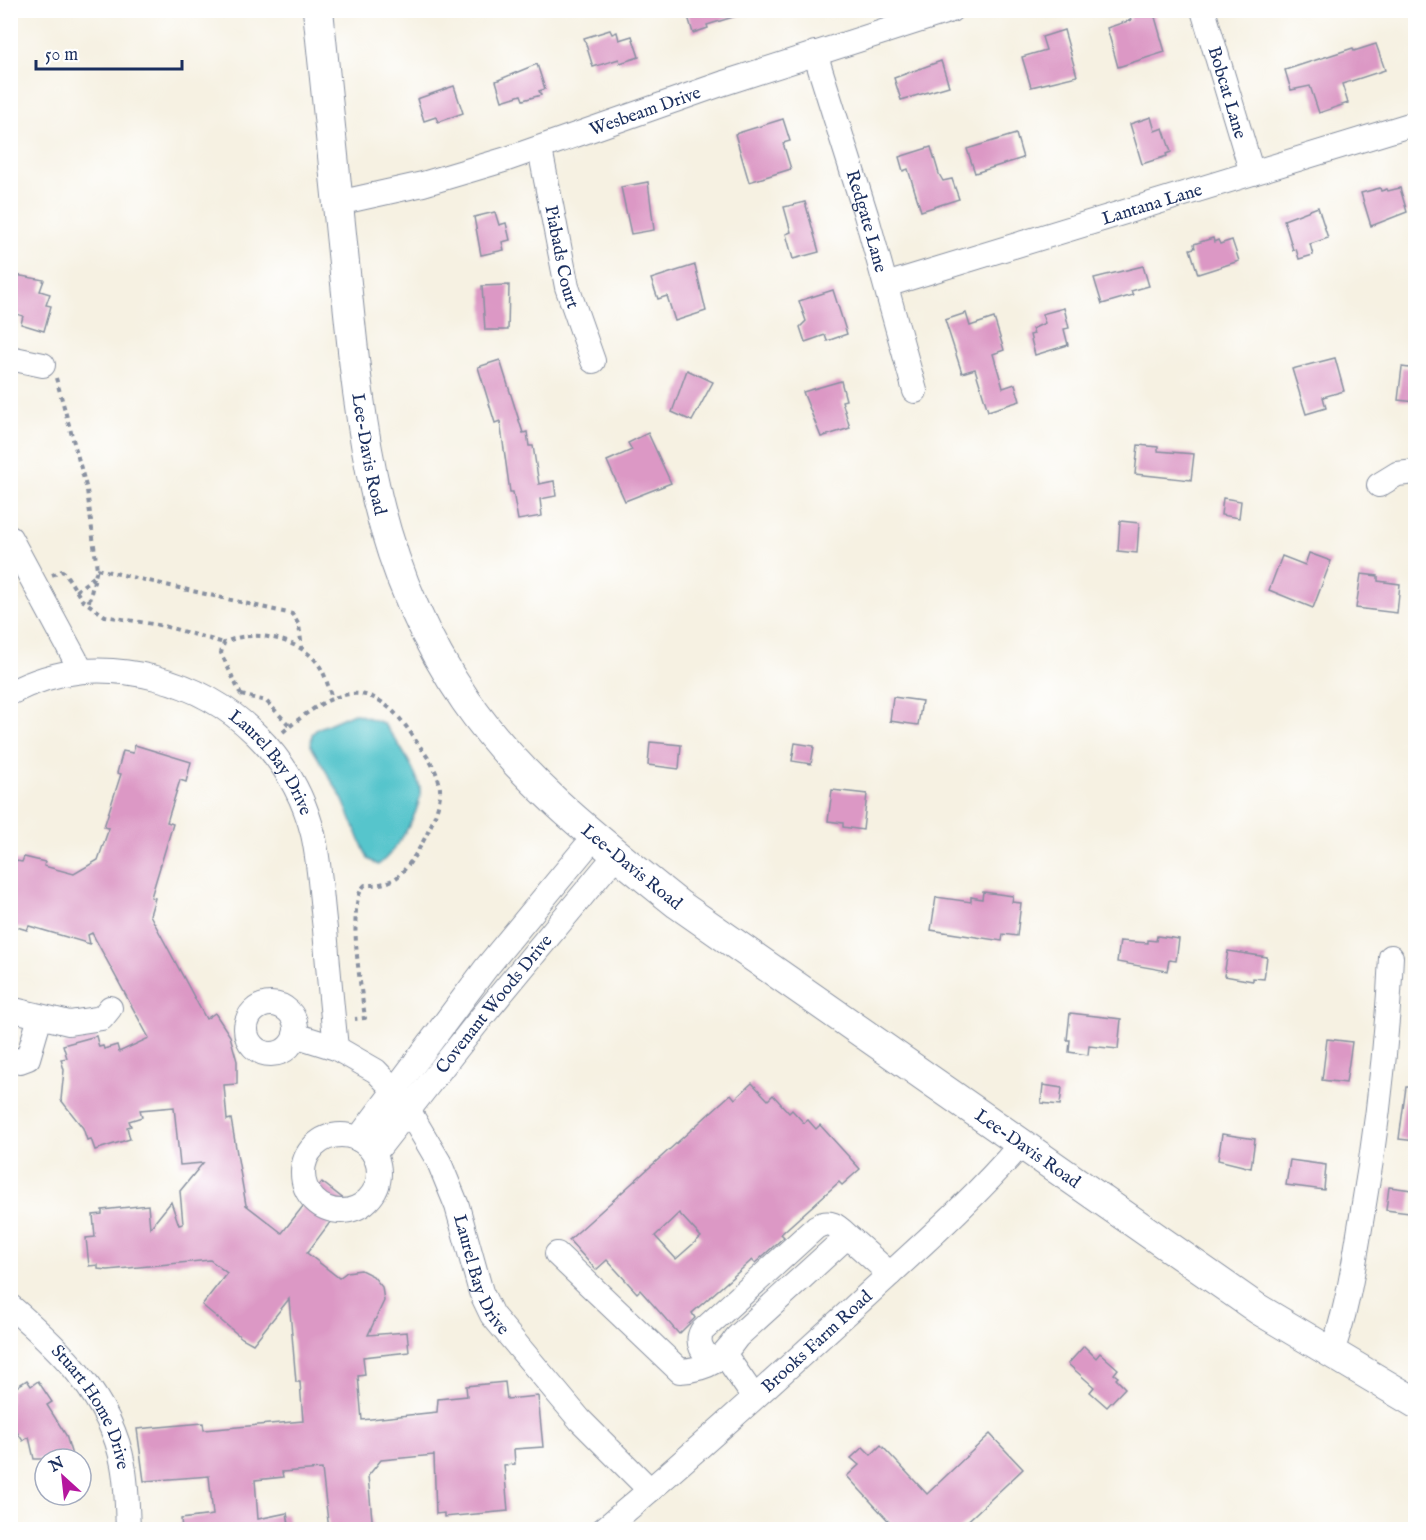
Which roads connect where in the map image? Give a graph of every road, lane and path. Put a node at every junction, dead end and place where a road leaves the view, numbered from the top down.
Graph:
1 (318, 10) edge
2 (951, 10) edge
3 (1203, 10) edge
4 (815, 53) junction
5 (1416, 123) edge
6 (540, 148) junction
7 (1252, 172) junction
8 (338, 203) junction
9 (886, 285) junction
10 (10, 358) edge
11 (593, 361) dead end
12 (43, 365) joint
13 (915, 391) dead end
14 (1416, 472) edge
15 (1379, 485) dead end
16 (10, 538) edge
17 (97, 569) junction
18 (95, 576) junction
19 (35, 584) junction
20 (76, 591) junction
21 (88, 605) junction
22 (224, 643) junction
23 (302, 649) junction
24 (81, 670) junction
25 (10, 693) edge
26 (332, 699) junction
27 (236, 704) junction
28 (290, 726) junction
29 (267, 746) junction
30 (605, 846) junction
31 (514, 934) junction
32 (537, 951) junction
33 (1391, 957) dead end
34 (110, 1008) dead end
35 (10, 1009) edge
36 (40, 1017) junction
37 (333, 1017) junction
38 (295, 1035) dead end
39 (336, 1048) junction
40 (10, 1059) edge
41 (402, 1100) junction
42 (1021, 1144) junction
43 (366, 1147) dead end
44 (851, 1239) junction
45 (557, 1254) dead end
46 (890, 1274) junction
47 (10, 1305) edge
48 (1331, 1354) junction
49 (718, 1359) junction
50 (754, 1397) junction
51 (1416, 1403) edge
52 (650, 1490) junction
53 (128, 1530) edge
54 (603, 1530) edge

1 - 8 main road, Lee-Davis Road
2 - 4 street, Wesbeam Drive
3 - 7 street, Bobcat Lane
4 - 6 street, Wesbeam Drive
4 - 9 street, Redgate Lane
5 - 7 street, Lantana Lane
6 - 8 street, Wesbeam Drive
6 - 11 street, Piabads Court
7 - 9 street, Lantana Lane
8 - 30 main road, Lee-Davis Road
9 - 13 street, Redgate Lane
10 - 12 street
12 - 17 path
14 - 15 street
16 - 19 street
17 - 18 path
17 - 23 path
18 - 20 path
18 - 21 path
19 - 20 path
19 - 24 street
20 - 21 path
21 - 22 path
22 - 23 path
22 - 27 path
23 - 26 path
24 - 25 street, Laurel Bay Drive
24 - 27 street, Laurel Bay Drive
26 - 28 path
26 - 37 path
27 - 28 path
27 - 29 street, Laurel Bay Drive
28 - 29 path
29 - 37 street, Laurel Bay Drive
30 - 31 street, Covenant Woods Drive
30 - 32 street, Covenant Woods Drive
30 - 42 main road, Lee-Davis Road
31 - 32 street
31 - 41 street, Covenant Woods Drive
32 - 41 street, Covenant Woods Drive
33 - 48 street
34 - 36 street
35 - 36 street
36 - 40 street
37 - 39 street, Laurel Bay Drive
38 - 39 street, Laurel Bay Drive
39 - 41 street, Laurel Bay Drive
41 - 43 street, Covenant Woods Drive
41 - 52 street, Laurel Bay Drive
42 - 46 street, Brooks Farm Road
42 - 48 main road, Lee-Davis Road
44 - 46 street
44 - 49 street
44 - 49 street
45 - 49 street
46 - 50 street, Brooks Farm Road
47 - 53 street, Stuart Home Drive
48 - 51 main road, Lee-Davis Road
49 - 50 street
50 - 52 street, Brooks Farm Road
52 - 54 street, Brooks Farm Road

